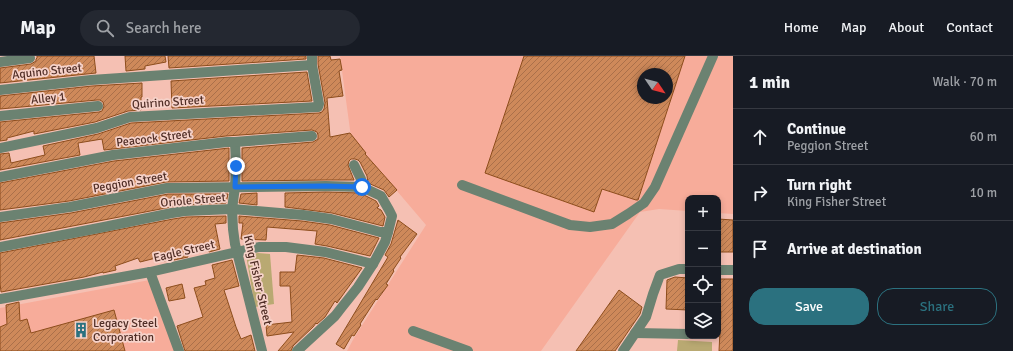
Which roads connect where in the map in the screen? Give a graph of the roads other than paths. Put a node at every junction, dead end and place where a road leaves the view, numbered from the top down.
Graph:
1 (713, 56) edge
2 (30, 58) dead end
3 (312, 60) edge
4 (0, 62) edge
5 (0, 90) edge
6 (98, 106) dead end
7 (0, 116) edge
8 (312, 136) dead end
9 (235, 142) junction
10 (0, 148) edge
11 (354, 166) dead end
12 (0, 177) edge
13 (462, 185) dead end
14 (235, 187) junction
15 (362, 187) junction
16 (232, 209) junction
17 (0, 216) edge
18 (388, 232) junction
19 (0, 247) edge
20 (236, 252) junction
21 (373, 264) junction
22 (685, 269) edge
23 (721, 270) edge
24 (733, 270) edge
25 (150, 272) junction
26 (0, 299) edge
27 (413, 331) dead end
28 (635, 333) junction
29 (685, 334) edge
30 (179, 351) edge
31 (262, 351) edge
32 (297, 351) edge
33 (468, 351) edge
34 (622, 351) edge

1 - 13 street
2 - 4 street
3 - 5 street, Aquino Street
3 - 10 street, Quirino Street
6 - 7 street, Alley 1
8 - 9 street, Peacock Street
9 - 12 street, Peacock Street
9 - 14 street, King Fisher Street
11 - 15 street
14 - 15 street, Peggion Street
14 - 16 street, King Fisher Street
14 - 17 street, Peggion Street
15 - 18 street
16 - 18 street, Oriole Street
16 - 19 street, Oriole Street
16 - 20 street, King Fisher Street
18 - 21 street
20 - 21 street, Eagle Street
20 - 25 street, Eagle Street
20 - 31 street, King Fisher Street
21 - 32 street
22 - 28 street
23 - 24 street
25 - 26 street, Eagle Street
25 - 30 street
27 - 33 street
28 - 29 street
28 - 34 street

